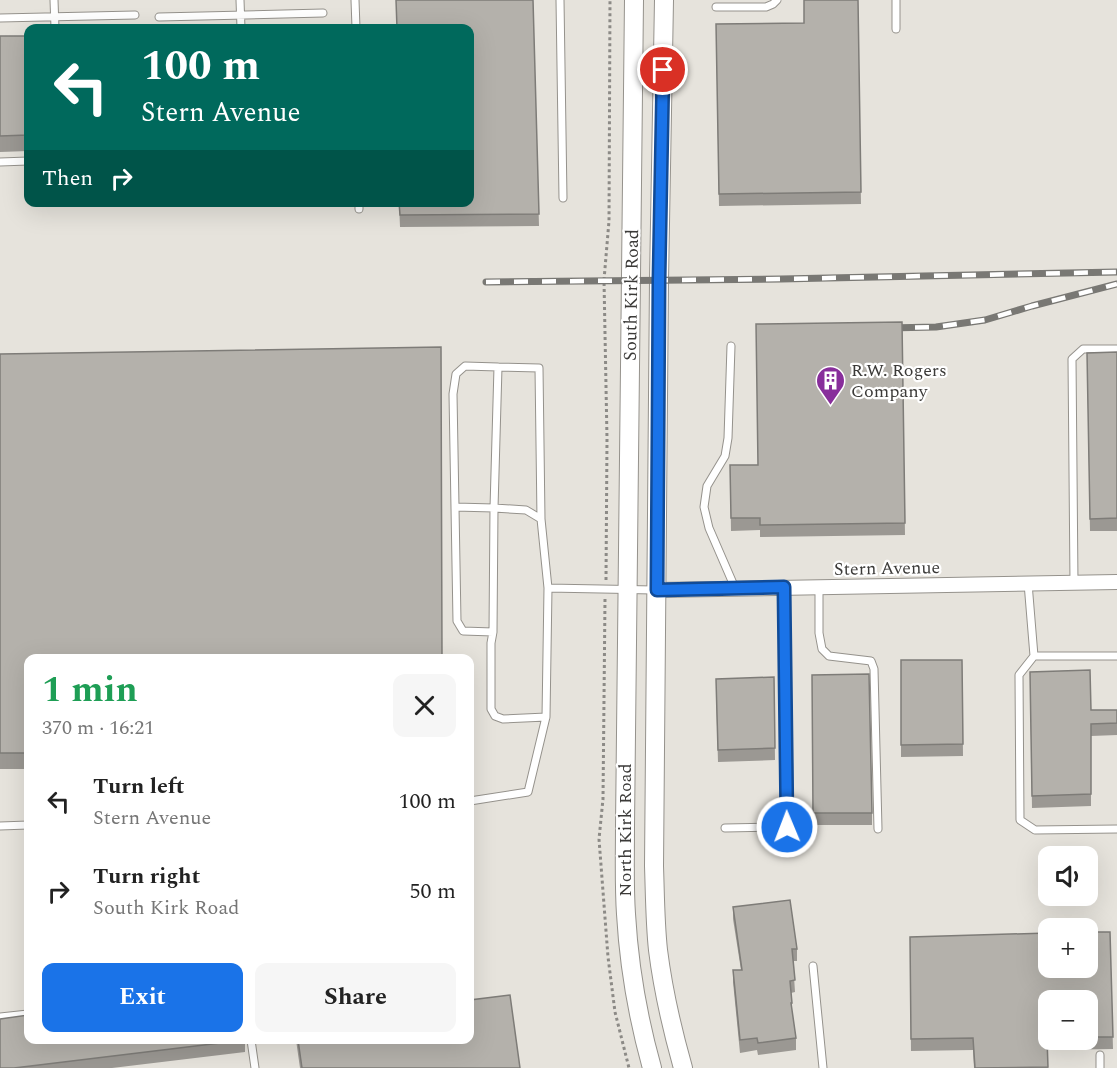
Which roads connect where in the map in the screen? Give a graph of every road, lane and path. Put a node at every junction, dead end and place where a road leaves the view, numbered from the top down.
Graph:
1 (54, 0) edge
2 (240, 0) edge
3 (355, 0) edge
4 (560, 0) edge
5 (610, 0) edge
6 (633, 0) edge
7 (664, 0) edge
8 (777, 0) edge
9 (896, 0) edge
10 (716, 7) dead end
11 (323, 13) dead end
12 (240, 14) junction
13 (135, 15) dead end
14 (54, 16) junction
15 (159, 17) dead end
16 (0, 18) edge
17 (55, 24) edge
18 (241, 24) edge
19 (356, 24) edge
20 (896, 29) dead end
21 (24, 161) edge
22 (0, 162) edge
23 (563, 198) dead end
24 (731, 346) dead end
25 (1117, 349) edge
26 (498, 367) junction
27 (455, 507) junction
28 (494, 508) junction
29 (541, 519) junction
30 (1117, 582) edge
31 (1074, 583) junction
32 (1028, 584) junction
33 (784, 587) junction
34 (819, 587) junction
35 (548, 588) junction
36 (735, 588) junction
37 (605, 589) junction
38 (627, 589) junction
39 (657, 590) junction
40 (493, 632) junction
41 (1034, 656) junction
42 (1117, 656) edge
43 (546, 717) junction
44 (474, 800) edge
45 (24, 825) edge
46 (0, 826) edge
47 (725, 828) dead end
48 (878, 829) dead end
49 (1117, 829) edge
50 (813, 966) dead end
51 (24, 1014) edge
52 (0, 1017) edge
53 (252, 1044) edge
54 (1100, 1055) dead end
55 (255, 1068) edge
56 (629, 1068) edge
57 (652, 1068) edge
58 (683, 1068) edge
59 (822, 1068) edge
60 (1100, 1068) edge

1 - 14 lane
2 - 12 lane
3 - 19 lane
4 - 23 lane
5 - 37 path
6 - 38 main road, South Kirk Road
7 - 39 main road, South Kirk Road
8 - 10 lane
9 - 20 lane
11 - 12 lane
12 - 15 lane
12 - 18 lane
13 - 14 lane
14 - 16 lane
14 - 17 lane
21 - 22 lane
24 - 36 lane
25 - 31 lane
26 - 27 lane
26 - 28 lane
26 - 29 lane
27 - 28 lane
27 - 40 lane
28 - 29 lane
28 - 40 lane
29 - 35 lane
30 - 31 street, Stern Avenue
31 - 32 street, Stern Avenue
32 - 34 street, Stern Avenue
32 - 41 lane
33 - 34 street, Stern Avenue
33 - 36 street, Stern Avenue
33 - 47 lane
34 - 48 lane
35 - 37 lane
35 - 43 lane
36 - 39 street, Stern Avenue
37 - 38 lane
37 - 56 path
38 - 39 lane
38 - 57 main road, North Kirk Road
39 - 58 main road, North Kirk Road
40 - 43 lane
41 - 42 lane
41 - 49 lane
43 - 44 lane
45 - 46 lane
50 - 59 lane
51 - 52 lane
53 - 55 lane
54 - 60 lane

